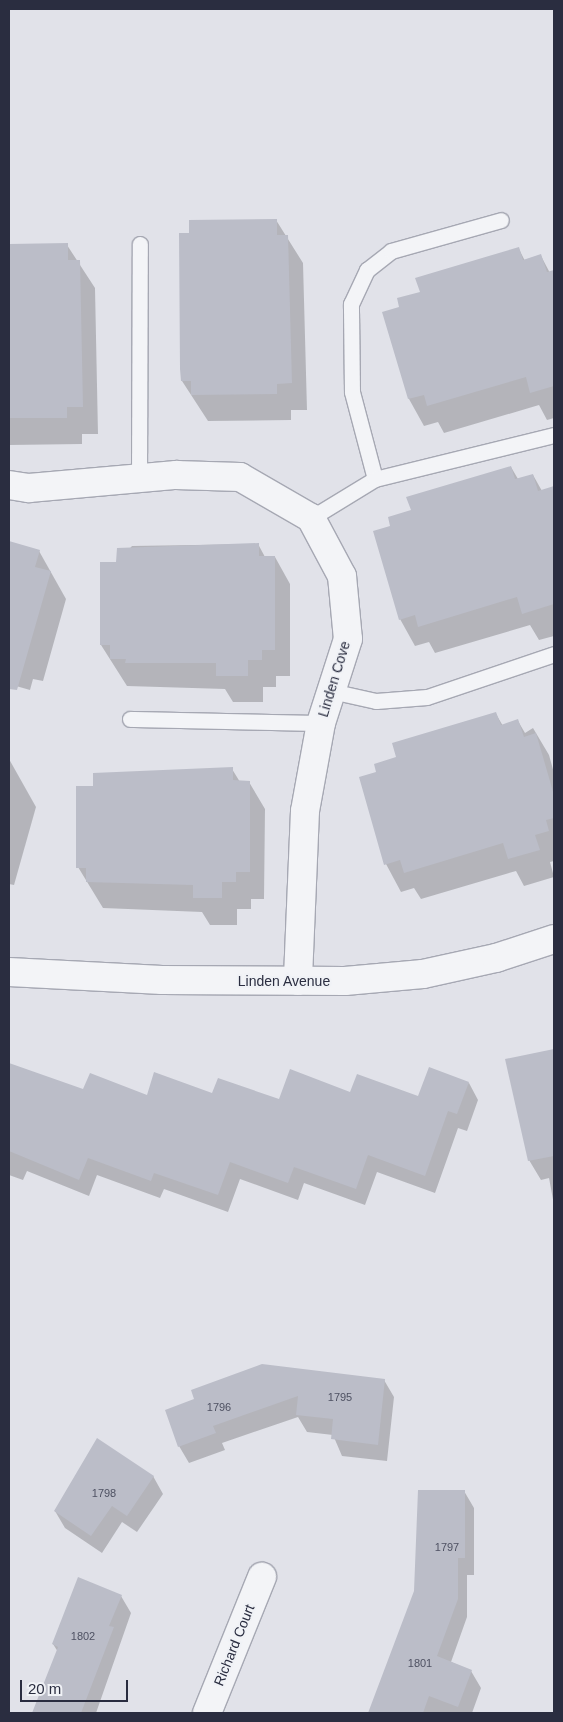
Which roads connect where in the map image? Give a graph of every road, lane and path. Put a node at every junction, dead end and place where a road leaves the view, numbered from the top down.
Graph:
1 (500, 220) dead end
2 (140, 244) dead end
3 (554, 435) edge
4 (375, 479) junction
5 (139, 480) junction
6 (9, 485) edge
7 (311, 518) junction
8 (554, 654) edge
9 (331, 691) junction
10 (130, 719) dead end
11 (321, 723) junction
12 (554, 939) edge
13 (9, 972) edge
14 (298, 981) junction
15 (262, 1577) dead end
16 (206, 1713) edge

1 - 4 lane
2 - 5 lane
3 - 4 lane
4 - 7 lane
5 - 6 street
5 - 7 street
7 - 9 street, Linden Cove
8 - 9 lane
9 - 11 street, Linden Cove
10 - 11 lane
11 - 14 street, Linden Cove
12 - 14 street, Linden Avenue
13 - 14 street, Linden Avenue
15 - 16 street, Richard Court

